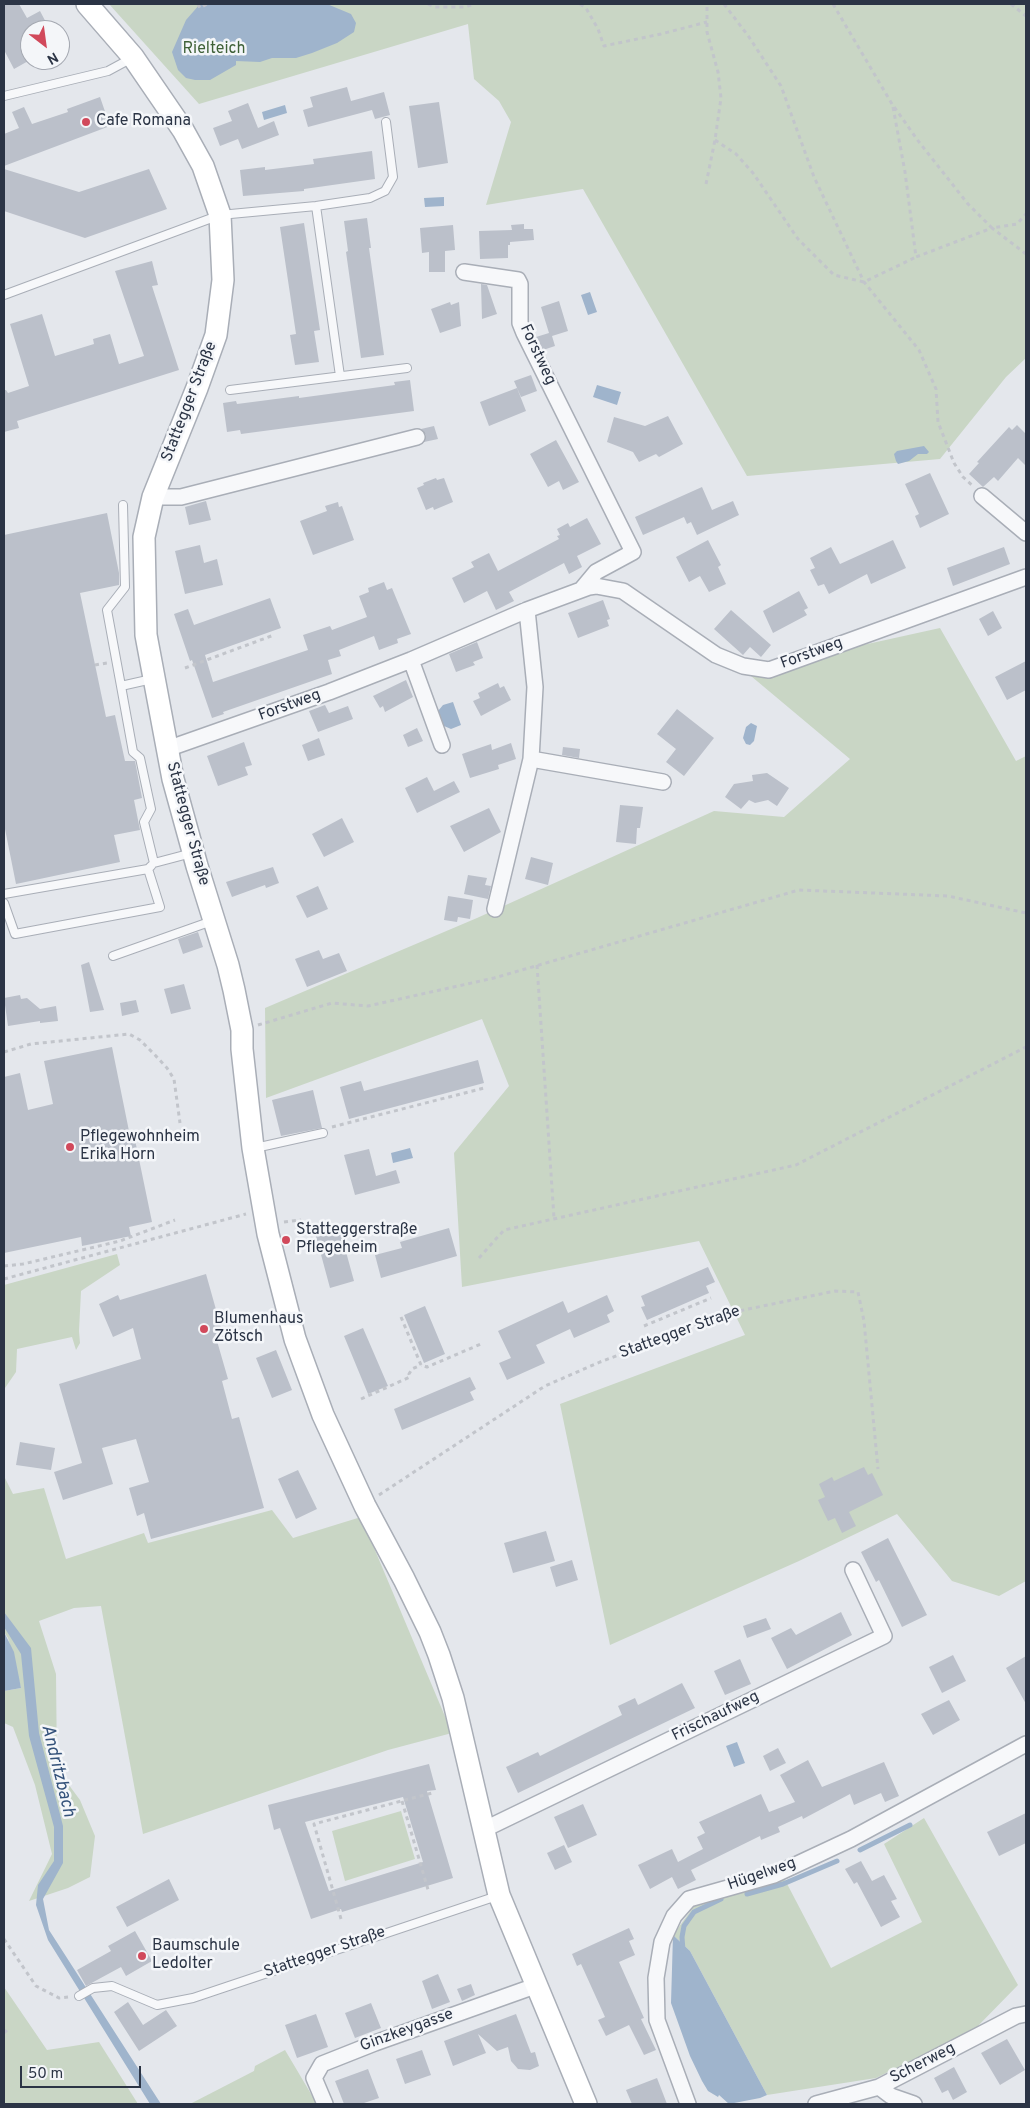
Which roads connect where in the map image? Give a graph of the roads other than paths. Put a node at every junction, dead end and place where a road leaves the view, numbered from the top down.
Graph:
1 (87, 4) edge
2 (134, 57) junction
3 (4, 96) edge
4 (386, 122) dead end
5 (316, 206) junction
6 (220, 215) junction
7 (464, 272) dead end
8 (4, 295) edge
9 (407, 368) dead end
10 (340, 376) junction
11 (230, 390) dead end
12 (417, 437) dead end
13 (982, 496) road end
14 (153, 497) junction
15 (123, 505) dead end
16 (1026, 533) edge
17 (1026, 577) edge
18 (581, 590) junction
19 (526, 610) junction
20 (412, 660) junction
21 (154, 679) junction
22 (120, 686) junction
23 (442, 746) dead end
24 (167, 749) junction
25 (531, 759) junction
26 (663, 782) dead end
27 (193, 852) junction
28 (151, 866) junction
29 (4, 894) edge
30 (4, 903) edge
31 (495, 909) dead end
32 (214, 920) junction
33 (114, 956) dead end
34 (323, 1133) road end
35 (253, 1148) junction
36 (853, 1570) dead end
37 (1026, 1744) edge
38 (483, 1830) junction
39 (499, 1895) junction
40 (535, 1986) junction
41 (79, 1996) road end
42 (1026, 2014) edge
43 (879, 2087) junction
44 (324, 2104) edge
45 (586, 2104) edge
46 (688, 2104) edge
47 (816, 2104) edge
48 (914, 2104) edge

1 - 2 main road, Stattegger Straße
2 - 3 lane
2 - 6 main road, Stattegger Straße
4 - 5 lane
5 - 6 lane
5 - 10 lane
6 - 8 lane
6 - 14 main road, Stattegger Straße
7 - 18 street, Forstweg
9 - 10 lane, Stattegger Straße
10 - 11 lane, Stattegger Straße
12 - 14 street
13 - 16 street
14 - 21 main road, Stattegger Straße
15 - 22 lane
17 - 18 street, Forstweg
18 - 19 street, Forstweg
19 - 20 street, Forstweg
19 - 25 street
20 - 23 street
20 - 24 street, Forstweg
21 - 22 lane
21 - 24 main road, Stattegger Straße
22 - 28 lane
24 - 27 main road, Stattegger Straße
25 - 26 street
25 - 31 street
27 - 28 lane
27 - 32 main road, Stattegger Straße
28 - 29 lane
28 - 30 lane
32 - 33 lane
32 - 35 main road, Stattegger Straße
34 - 35 lane
35 - 38 main road, Stattegger Straße
36 - 38 street, Frischaufweg
37 - 46 street, Hügelweg
38 - 39 main road, Stattegger Straße
39 - 40 main road, Stattegger Straße
39 - 41 lane, Stattegger Straße
40 - 44 street, Ginzkeygasse
40 - 45 main road, Stattegger Straße
42 - 43 street, Scherweg
43 - 47 street, Scherweg
43 - 48 street

